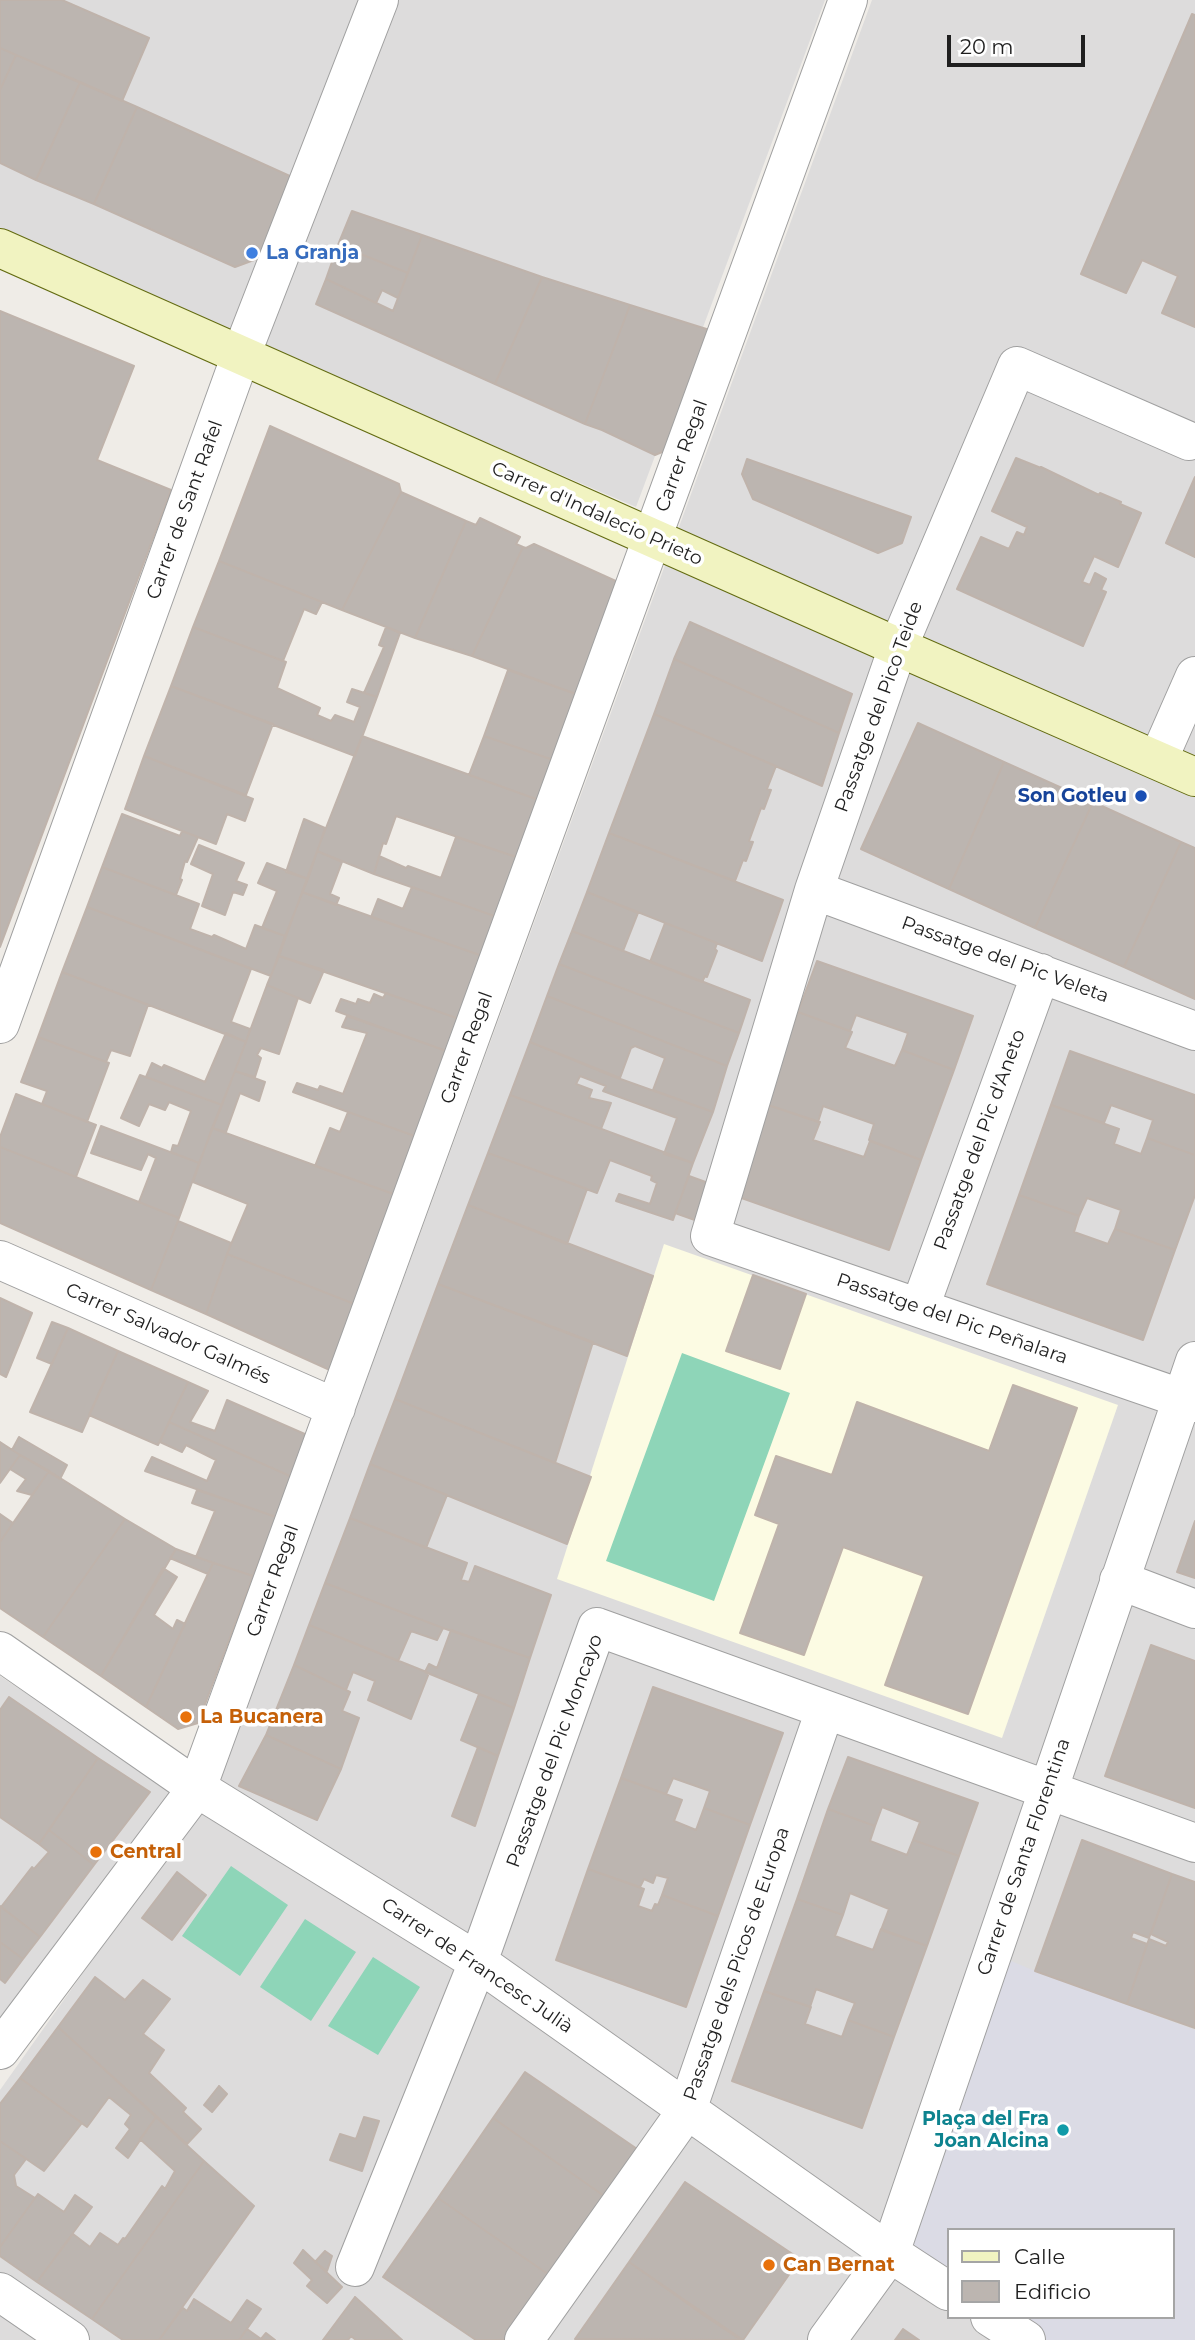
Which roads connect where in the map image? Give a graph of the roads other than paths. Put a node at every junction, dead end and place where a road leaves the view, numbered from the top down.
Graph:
1 (379, 0) edge
2 (848, 0) edge
3 (0, 248) edge
4 (241, 355) junction
5 (1189, 441) dead end
6 (652, 538) junction
7 (898, 647) junction
8 (1195, 676) edge
9 (1158, 760) junction
10 (1195, 777) edge
11 (814, 890) junction
12 (1041, 973) junction
13 (0, 1024) edge
14 (1195, 1031) edge
15 (710, 1236) joint
16 (0, 1260) edge
17 (920, 1307) junction
18 (1195, 1361) edge
19 (1189, 1401) edge
20 (336, 1408) junction
21 (1119, 1580) junction
22 (1195, 1609) edge
23 (0, 1651) edge
24 (825, 1710) junction
25 (197, 1788) junction
26 (1047, 1790) junction
27 (1195, 1843) edge
28 (478, 1962) junction
29 (0, 2050) edge
30 (687, 2110) junction
31 (890, 2253) junction
32 (355, 2267) dead end
33 (946, 2290) edge
34 (0, 2291) edge
35 (993, 2319) edge
36 (70, 2340) edge
37 (524, 2340) edge
38 (827, 2340) edge
39 (1026, 2340) edge

1 - 4 street, Carrer de Sant Rafel
2 - 6 street, Carrer Regal
3 - 4 street, Carrer d'Indalecio Prieto
4 - 6 street, Carrer d'Indalecio Prieto
4 - 13 street, Carrer de Sant Rafel
5 - 7 street, Passatge del Pico Teide
6 - 7 street, Carrer d'Indalecio Prieto
6 - 20 street, Carrer Regal
7 - 9 street, Carrer d'Indalecio Prieto
7 - 11 street, Passatge del Pico Teide
8 - 9 street
9 - 10 street, Carrer d'Indalecio Prieto
11 - 12 street, Passatge del Pic Veleta
11 - 15 street, Passatge del Pico Teide
12 - 14 street, Passatge del Pic Veleta
12 - 17 street, Passatge del Pic d'Aneto
15 - 17 street, Passatge del Pic Peñalara
16 - 20 street, Carrer Salvador Galmés
17 - 19 street, Passatge del Pic Peñalara
18 - 19 street, Carrer de Santa Florentina
19 - 21 street, Carrer de Santa Florentina
20 - 25 street, Carrer Regal
21 - 22 street
21 - 26 street, Carrer de Santa Florentina
23 - 25 street, Carrer de Francesc Julià
24 - 26 street, Passatge del Pic Moncayo
24 - 28 street, Passatge del Pic Moncayo
24 - 30 street, Passatge dels Picos de Europa
25 - 28 street, Carrer de Francesc Julià
25 - 29 street, Carrer Regal
26 - 27 street, Passatge del Pic Moncayo
26 - 31 street, Carrer de Santa Florentina
28 - 30 street, Carrer de Francesc Julià
28 - 32 street, Passatge del Pic Moncayo
30 - 31 street, Carrer de Francesc Julià
30 - 37 street, Passatge dels Picos de Europa
31 - 33 street, Carrer de Francesc Julià
31 - 38 street, Carrer de Santa Florentina
34 - 36 street
35 - 39 street

